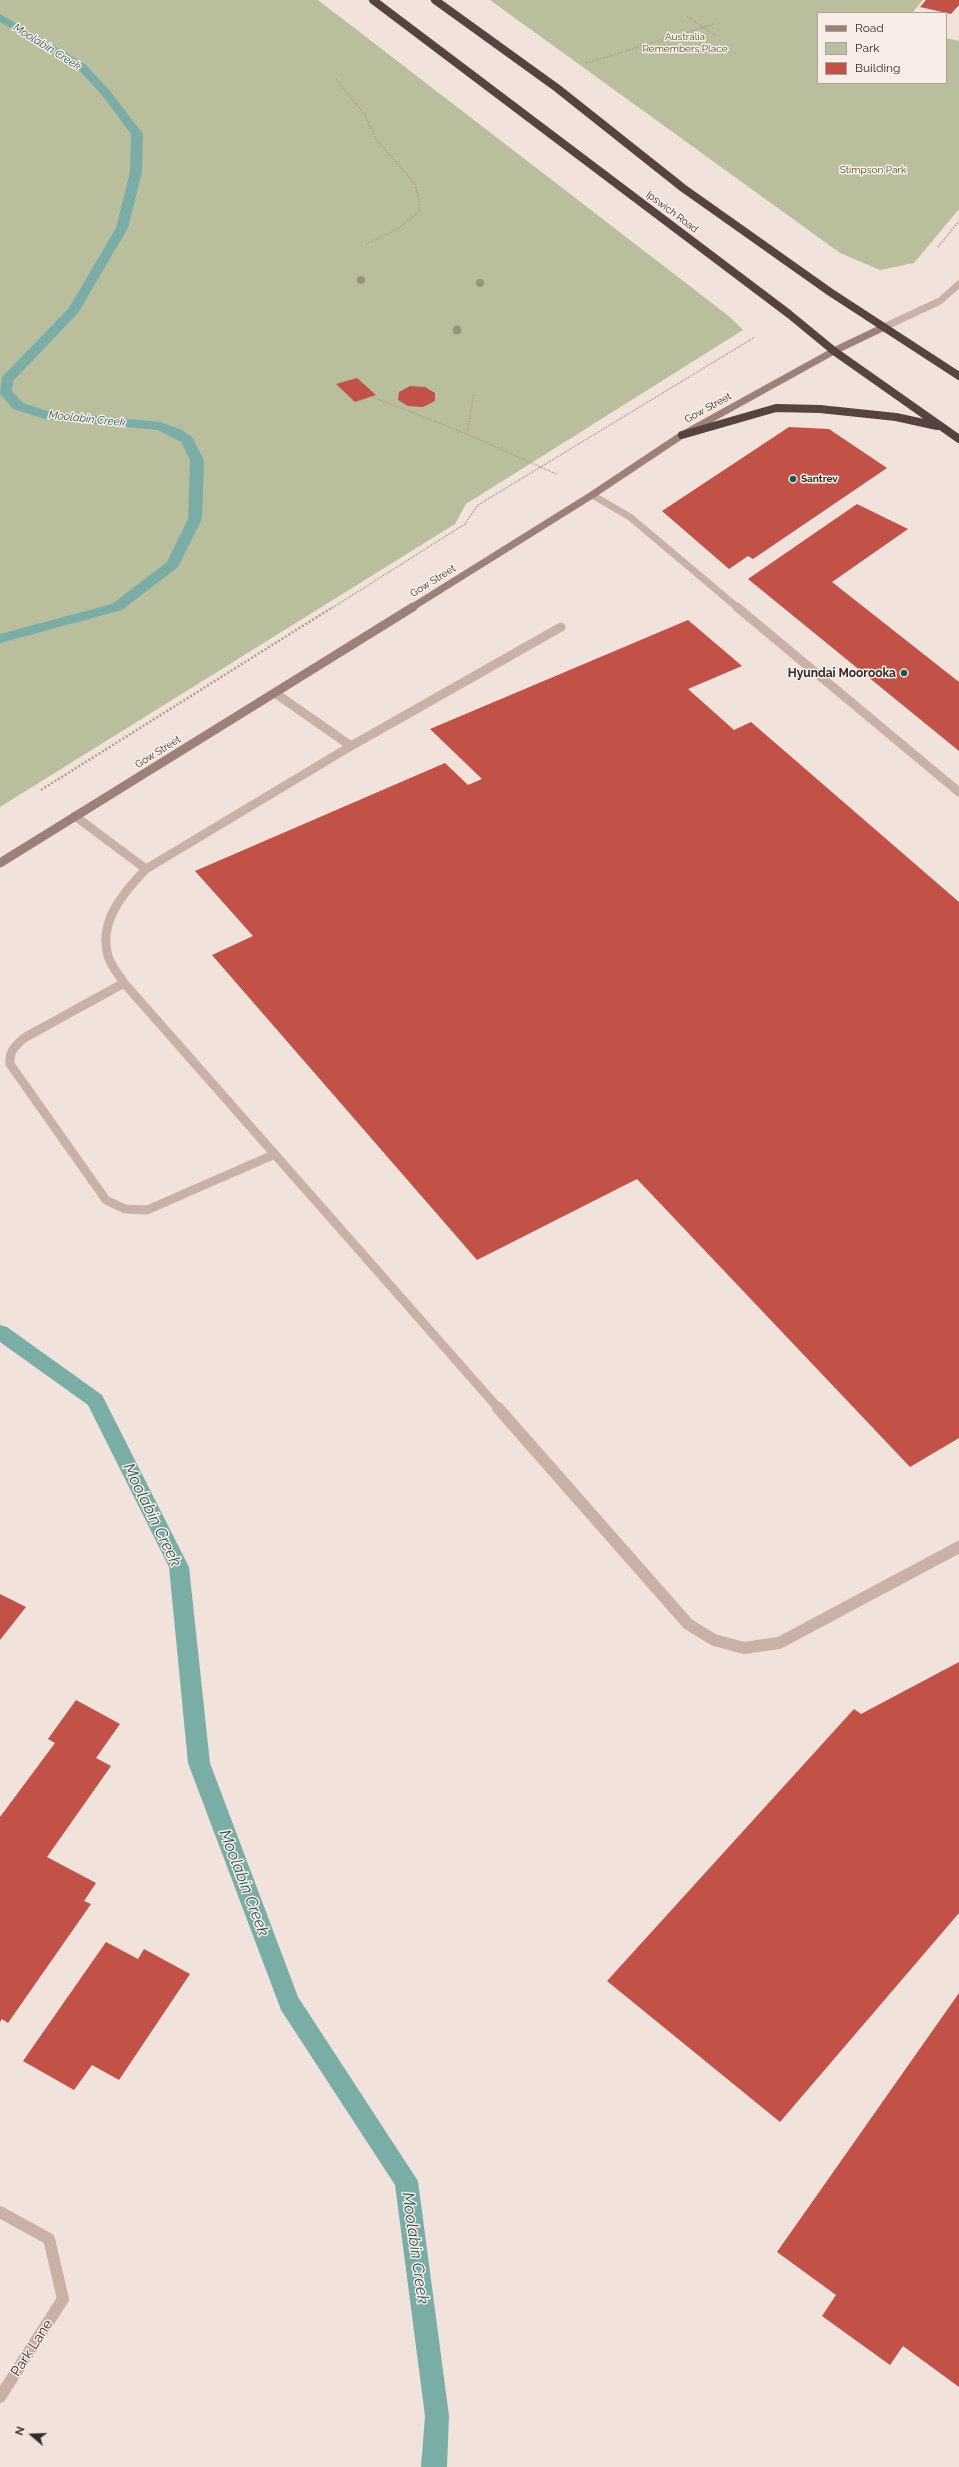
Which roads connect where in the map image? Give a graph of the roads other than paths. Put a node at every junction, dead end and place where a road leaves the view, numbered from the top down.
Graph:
1 (373, 0) edge
2 (435, 0) edge
3 (959, 284) edge
4 (884, 328) junction
5 (834, 351) junction
6 (959, 376) edge
7 (942, 427) junction
8 (682, 435) junction
9 (959, 439) edge
10 (592, 495) junction
11 (561, 627) dead end
12 (275, 693) junction
13 (351, 746) junction
14 (959, 792) edge
15 (75, 816) junction
16 (0, 863) edge
17 (146, 869) junction
18 (124, 984) junction
19 (273, 1155) junction
20 (959, 1547) edge
21 (0, 2212) edge
22 (0, 2397) edge

1 - 5 highway, Ipswich Road
2 - 4 highway
3 - 4 street
4 - 5 street, Gow Street
4 - 6 highway
5 - 7 highway, Ipswich Road
5 - 8 street, Gow Street
7 - 8 highway
7 - 9 highway, Ipswich Road
8 - 10 street, Gow Street
10 - 12 street, Gow Street
10 - 14 street
11 - 13 street
12 - 13 street
12 - 15 street, Gow Street
13 - 17 street
15 - 16 street, Gow Street
15 - 17 street
17 - 18 street
18 - 19 street
18 - 19 street
19 - 20 street
21 - 22 street, Park Lane

